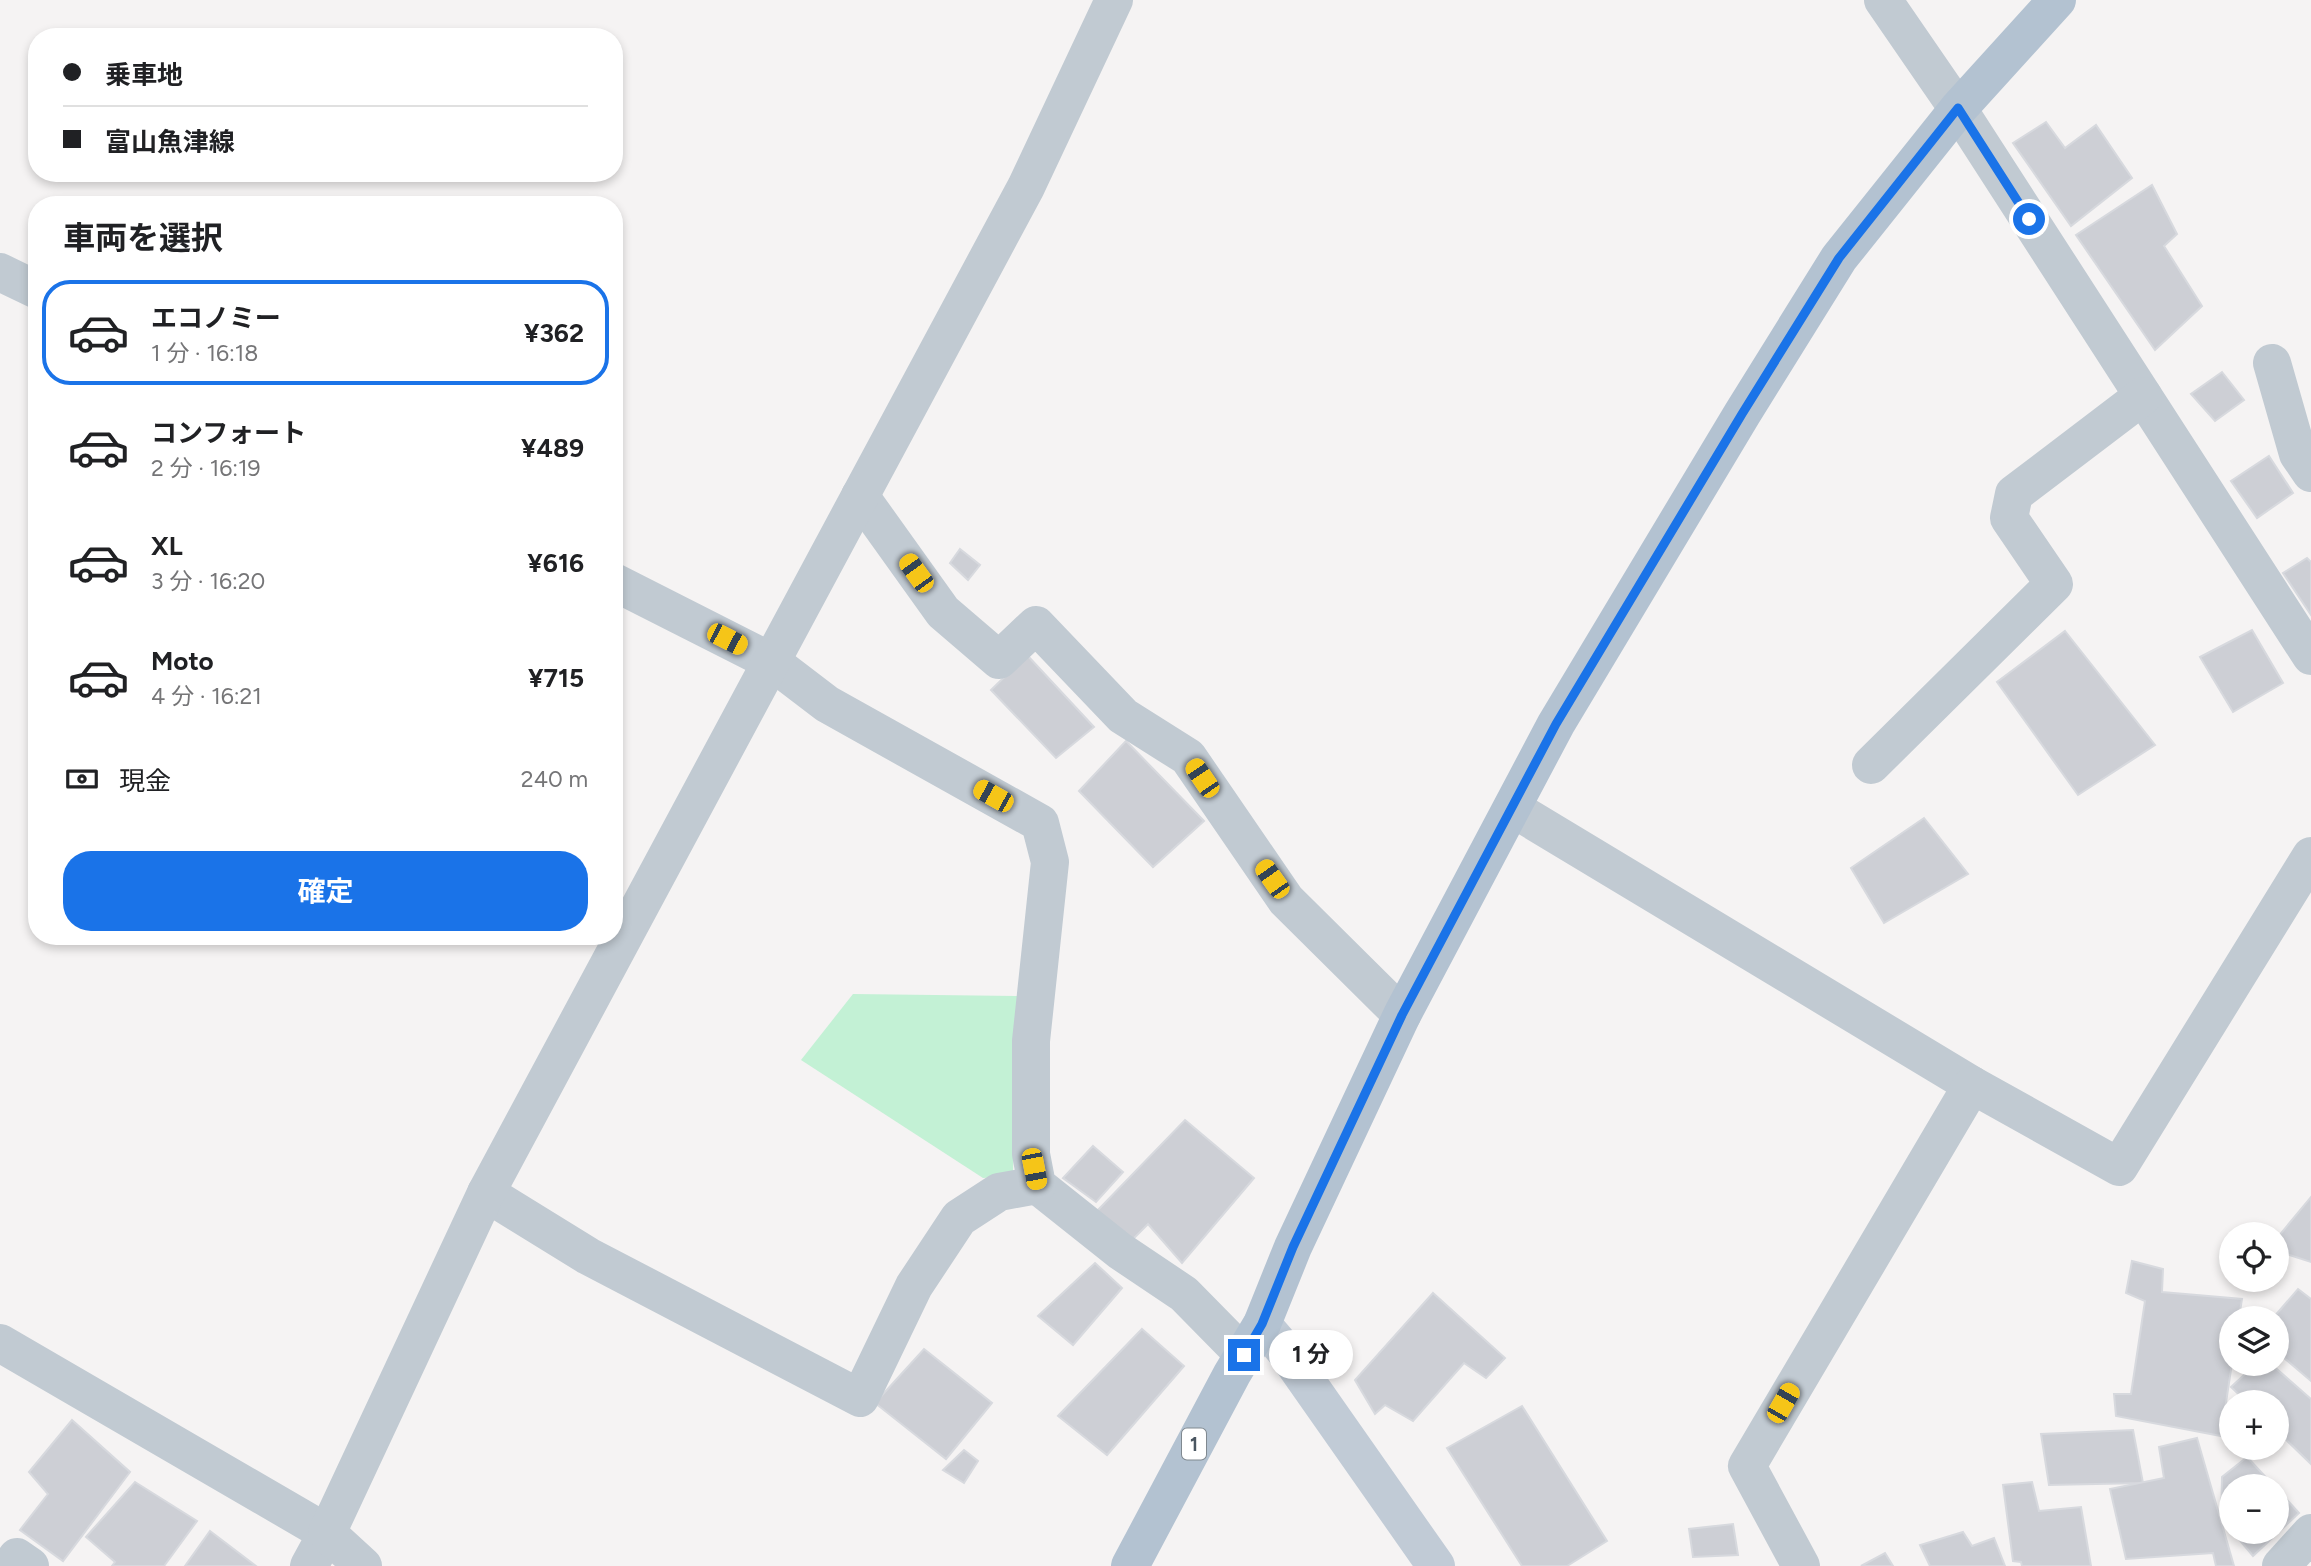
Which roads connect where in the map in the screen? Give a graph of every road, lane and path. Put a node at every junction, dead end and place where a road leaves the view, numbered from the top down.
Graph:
1 (1114, 0) edge
2 (1884, 0) edge
3 (2057, 0) edge
4 (1958, 108) junction
5 (0, 272) edge
6 (28, 286) edge
7 (2272, 363) dead end
8 (2143, 396) junction
9 (2311, 473) edge
10 (860, 496) junction
11 (623, 587) edge
12 (2311, 656) edge
13 (772, 662) junction
14 (1871, 765) dead end
15 (1512, 808) junction
16 (2311, 856) edge
17 (623, 939) edge
18 (620, 945) edge
19 (1402, 1015) junction
20 (1972, 1085) junction
21 (1037, 1185) junction
22 (486, 1193) junction
23 (1253, 1340) junction
24 (0, 1343) edge
25 (327, 1533) junction
26 (2311, 1533) edge
27 (309, 1566) edge
28 (363, 1566) edge
29 (1130, 1566) edge
30 (1436, 1566) edge
31 (1801, 1566) edge
32 (2281, 1566) edge

1 - 10 street
2 - 4 street
3 - 4 main road, 1
4 - 8 street
4 - 15 main road, 1
5 - 6 street
7 - 9 street
8 - 12 street
8 - 14 street
10 - 13 street
10 - 19 street
11 - 13 street
13 - 17 street
13 - 21 street
15 - 19 main road, 1
15 - 20 street
16 - 20 street
18 - 22 street
19 - 23 main road, 1
20 - 31 street
21 - 22 street
21 - 23 street
22 - 25 street
23 - 29 main road, 1
23 - 30 street
24 - 25 street
25 - 27 street
25 - 28 street
26 - 32 street

